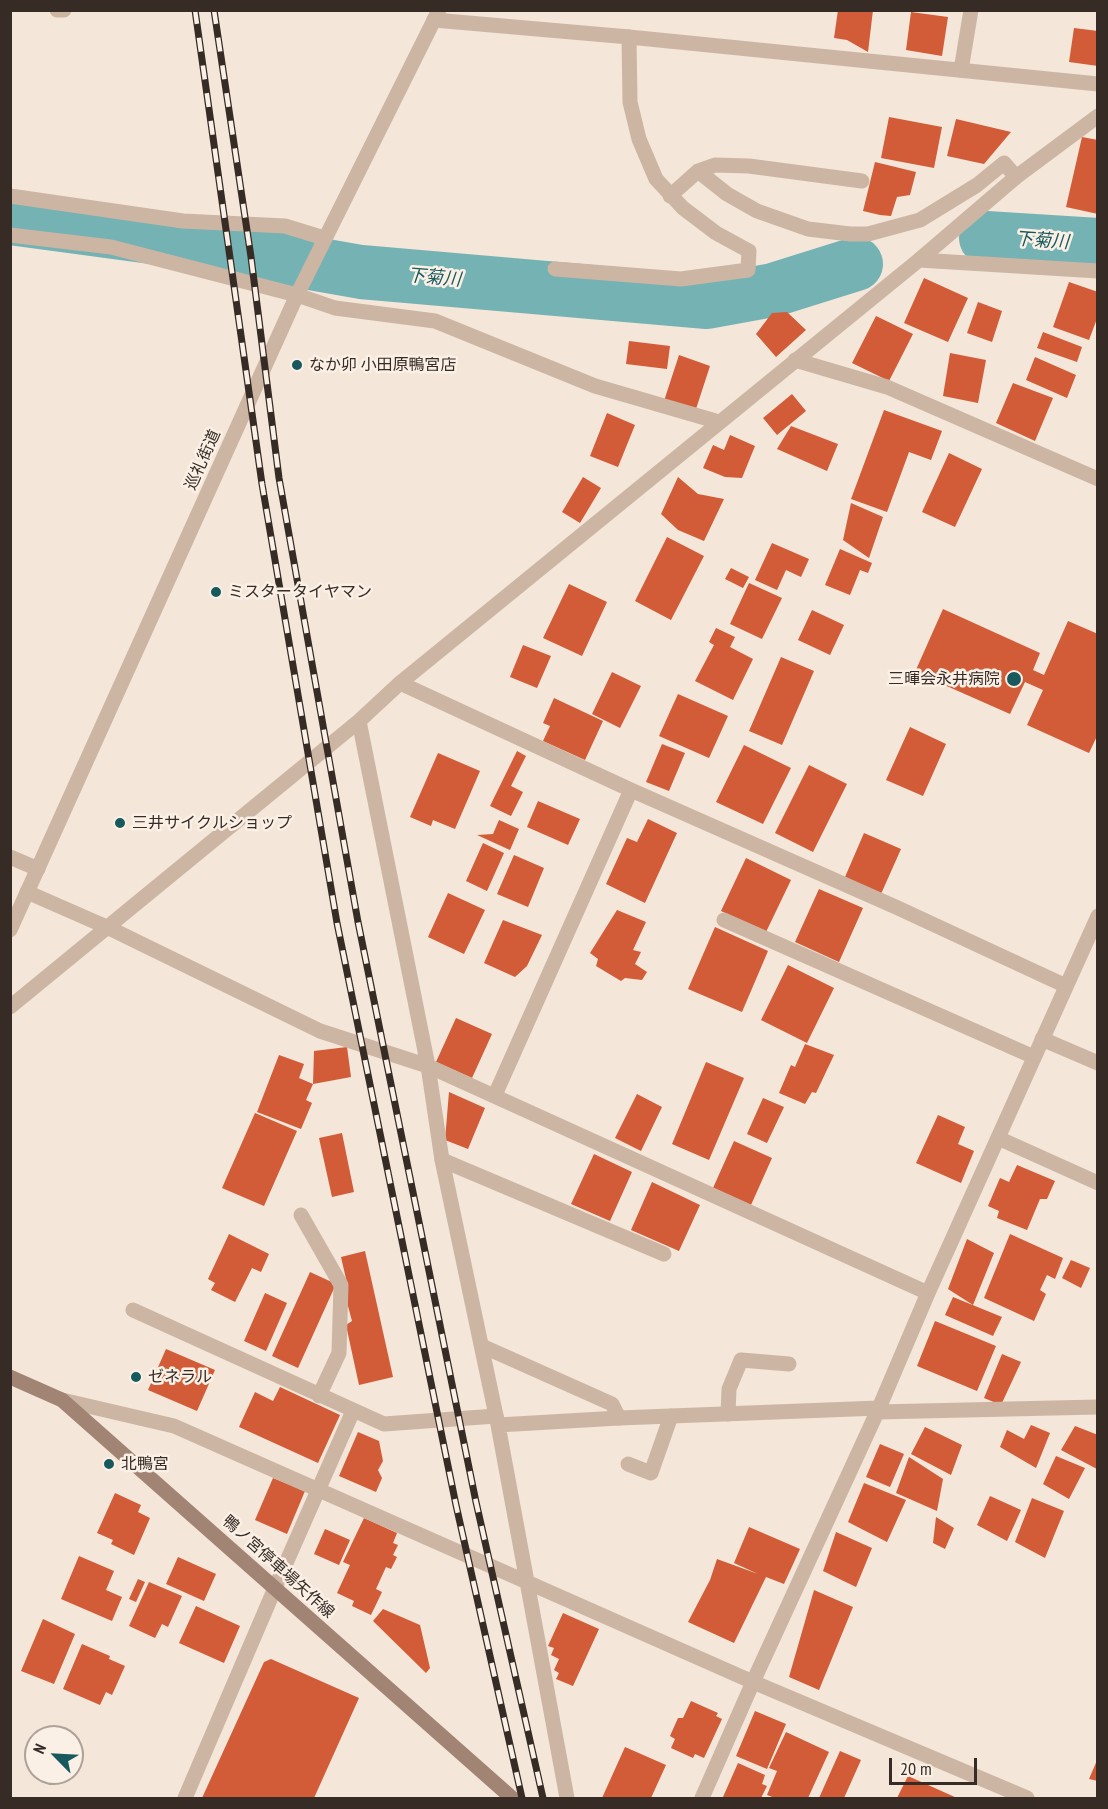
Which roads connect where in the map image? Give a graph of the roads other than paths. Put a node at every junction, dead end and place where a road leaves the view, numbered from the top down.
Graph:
1 (57, 10) edge
2 (64, 10) edge
3 (971, 10) edge
4 (436, 15) edge
5 (629, 37) junction
6 (961, 70) junction
7 (1098, 84) edge
8 (1098, 116) edge
9 (698, 171) junction
10 (1016, 177) junction
11 (862, 180) dead end
12 (10, 196) edge
13 (670, 196) junction
14 (10, 235) edge
15 (324, 238) junction
16 (919, 260) junction
17 (555, 269) dead end
18 (1098, 271) edge
19 (297, 295) junction
20 (795, 360) junction
21 (719, 422) junction
22 (1098, 479) edge
23 (400, 683) junction
24 (359, 721) junction
25 (631, 790) junction
26 (10, 857) edge
27 (38, 869) junction
28 (27, 892) junction
29 (1098, 916) edge
30 (724, 920) dead end
31 (109, 928) junction
32 (10, 930) edge
33 (1066, 986) junction
34 (10, 1007) edge
35 (1042, 1039) junction
36 (1034, 1057) junction
37 (1098, 1063) edge
38 (428, 1066) junction
39 (495, 1095) junction
40 (998, 1138) junction
41 (442, 1160) junction
42 (1098, 1183) edge
43 (301, 1215) dead end
44 (664, 1254) dead end
45 (928, 1293) junction
46 (133, 1310) dead end
47 (482, 1346) junction
48 (789, 1364) dead end
49 (10, 1377) edge
50 (319, 1396) junction
51 (62, 1400) junction
52 (1098, 1407) edge
53 (878, 1410) junction
54 (353, 1411) junction
55 (729, 1414) junction
56 (671, 1416) junction
57 (619, 1418) junction
58 (497, 1421) junction
59 (628, 1464) dead end
60 (320, 1491) junction
61 (527, 1582) junction
62 (275, 1588) junction
63 (753, 1682) junction
64 (185, 1798) edge
65 (512, 1798) edge
66 (567, 1798) edge
67 (702, 1798) edge
68 (1027, 1798) edge

1 - 2 street
3 - 6 street
4 - 5 street
4 - 15 street, 巡礼街道
5 - 6 street
5 - 13 street
6 - 7 street
8 - 10 street
9 - 10 street
9 - 11 street
9 - 13 street
10 - 16 street
12 - 15 street
13 - 17 street
14 - 19 street
15 - 19 street, 巡礼街道
16 - 18 street
16 - 20 street
19 - 21 street
19 - 27 street, 巡礼街道
20 - 21 street
20 - 22 street
21 - 23 street
23 - 24 street
23 - 25 street
24 - 31 street
24 - 38 street
25 - 33 street
25 - 39 street
26 - 27 street
27 - 28 street, 巡礼街道
28 - 31 street
28 - 32 street, 巡礼街道
29 - 33 street
30 - 36 street
31 - 34 street
31 - 38 street
33 - 35 street
35 - 36 street
35 - 37 street
36 - 40 street
38 - 39 street
38 - 41 street
39 - 45 street
40 - 42 street
40 - 45 street
41 - 44 street
41 - 47 street
43 - 50 street
45 - 53 street
46 - 50 street
47 - 57 street
47 - 58 street
48 - 55 street
49 - 51 main road, 鴨ノ宮停車場矢作線
50 - 54 street
51 - 60 street
51 - 62 main road, 鴨ノ宮停車場矢作線
52 - 53 street
53 - 55 street
53 - 63 street
54 - 58 street
54 - 60 street
55 - 56 street
56 - 57 street
56 - 59 street
57 - 58 street
58 - 61 street
60 - 61 street
60 - 62 street
61 - 63 street
61 - 66 street
62 - 64 street
62 - 65 main road, 鴨ノ宮停車場矢作線
63 - 67 street
63 - 68 street

